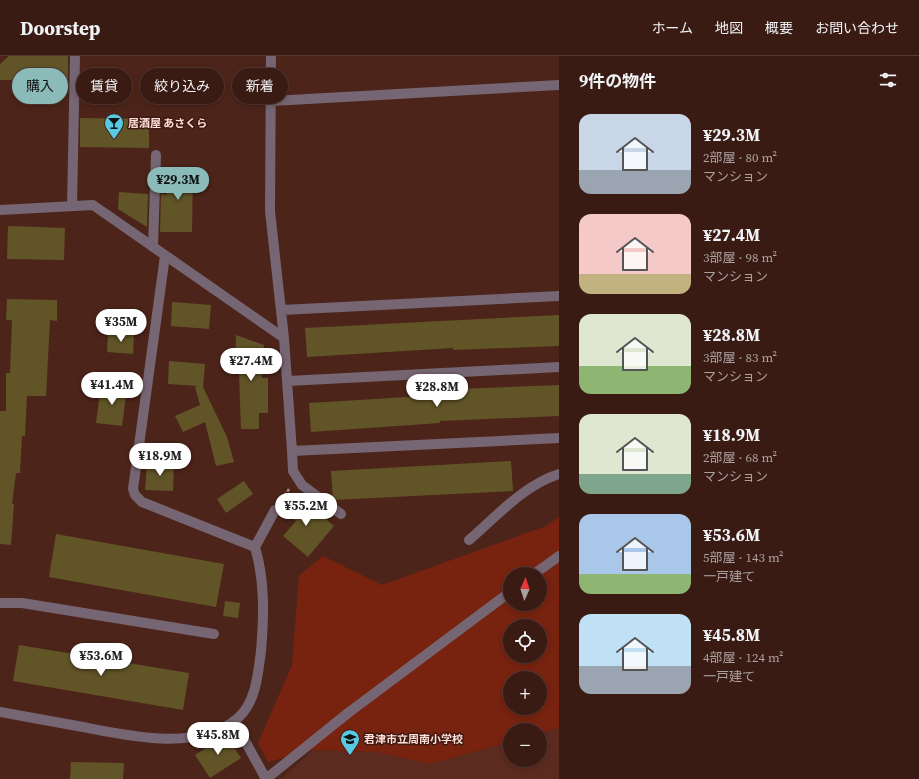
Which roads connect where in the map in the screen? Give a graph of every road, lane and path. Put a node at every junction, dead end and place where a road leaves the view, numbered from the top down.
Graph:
1 (75, 56) edge
2 (271, 56) edge
3 (271, 68) edge
4 (559, 86) edge
5 (288, 100) edge
6 (272, 104) edge
7 (156, 155) dead end
8 (72, 206) junction
9 (0, 210) edge
10 (153, 247) junction
11 (166, 256) junction
12 (559, 296) edge
13 (282, 310) junction
14 (284, 338) junction
15 (559, 367) edge
16 (288, 381) junction
17 (559, 438) edge
18 (292, 451) junction
19 (559, 474) edge
20 (296, 476) junction
21 (275, 510) joint
22 (341, 514) dead end
23 (469, 540) dead end
24 (255, 546) junction
25 (559, 556) edge
26 (544, 567) edge
27 (503, 597) edge
28 (0, 603) edge
29 (214, 634) dead end
30 (0, 712) edge
31 (234, 721) junction

1 - 8 street
2 - 3 street
4 - 5 street
6 - 13 street
7 - 10 street
8 - 9 street
8 - 10 street
10 - 11 street
11 - 14 street
11 - 24 street
12 - 13 street
13 - 14 street
14 - 16 street
15 - 16 street
16 - 18 street
17 - 18 street
18 - 20 street
19 - 23 street
20 - 21 path
20 - 22 street
21 - 24 street
24 - 31 street
25 - 26 street
27 - 31 street
28 - 29 street
30 - 31 street

